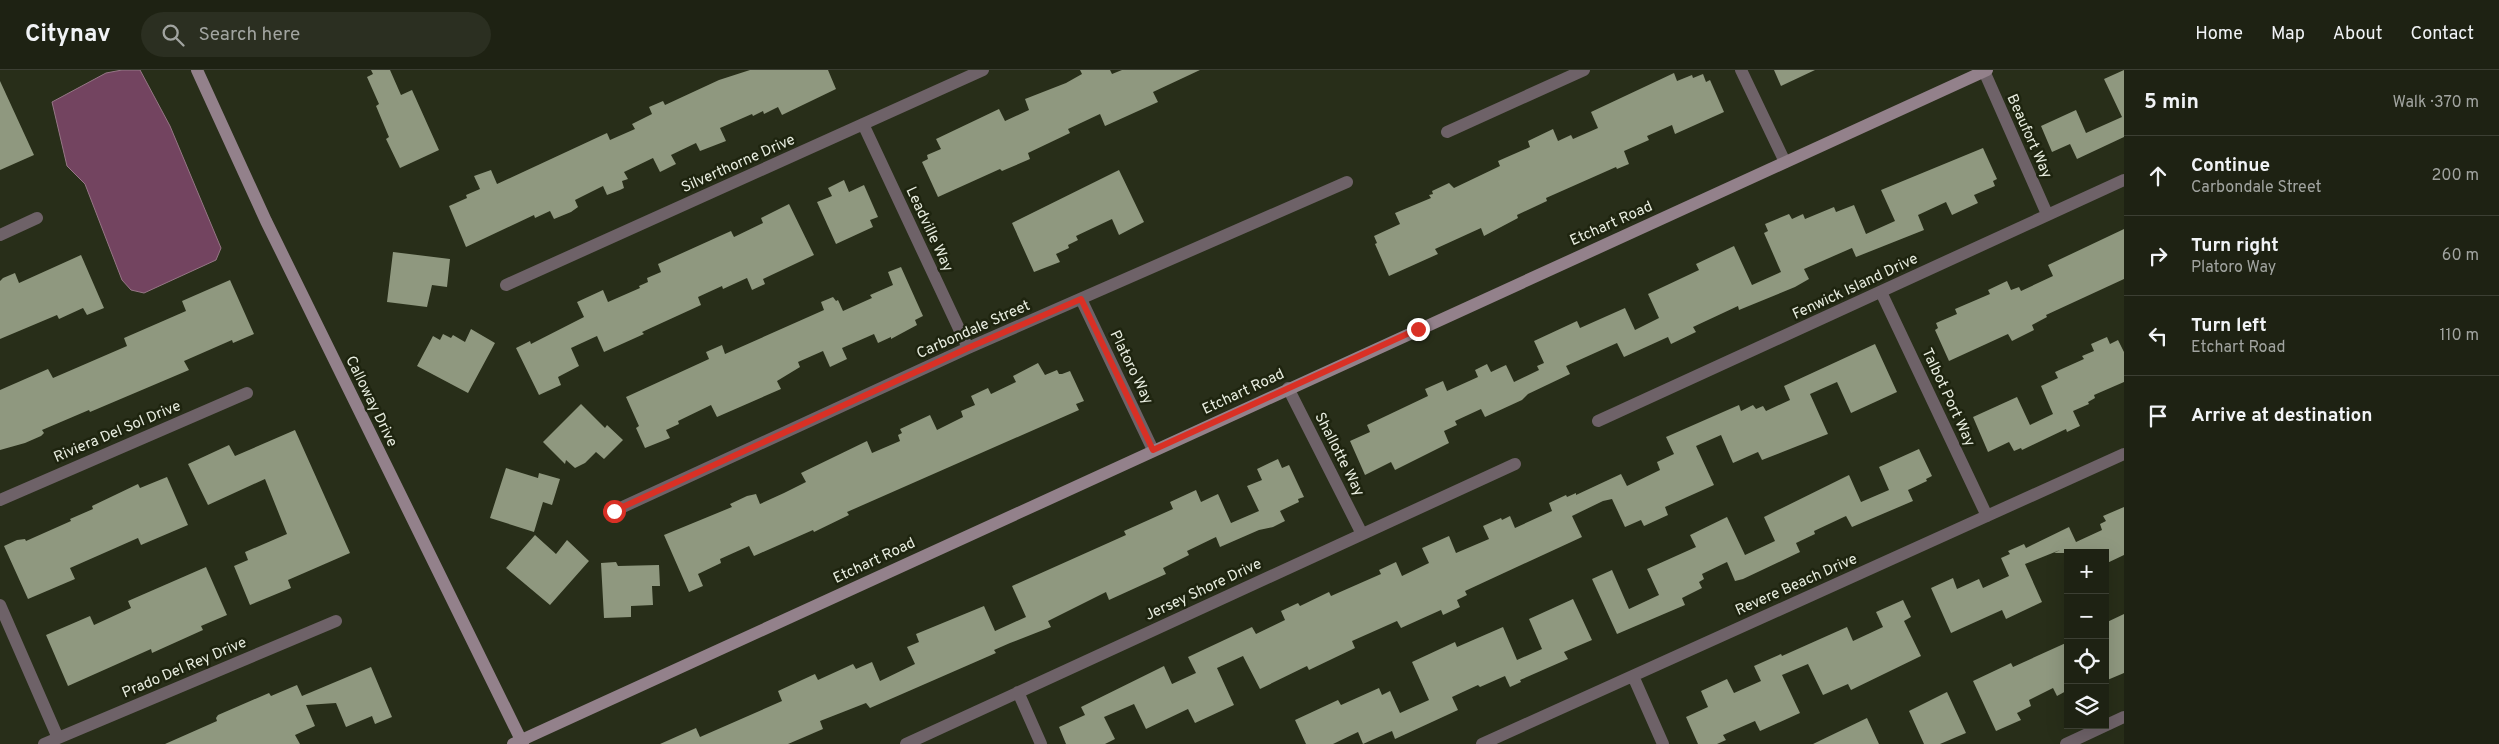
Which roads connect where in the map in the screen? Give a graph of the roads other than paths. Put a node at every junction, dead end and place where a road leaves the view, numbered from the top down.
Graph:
1 (197, 70) edge
2 (983, 70) edge
3 (1584, 70) edge
4 (1741, 70) edge
5 (1985, 71) edge
6 (863, 124) junction
7 (1447, 132) dead end
8 (1785, 162) junction
9 (2124, 180) edge
10 (1347, 182) dead end
11 (2047, 214) junction
12 (37, 218) dead end
13 (0, 235) edge
14 (506, 285) dead end
15 (1882, 292) junction
16 (1081, 299) junction
17 (968, 348) junction
18 (1288, 388) junction
19 (247, 393) dead end
20 (1598, 421) dead end
21 (1153, 450) junction
22 (2124, 454) edge
23 (1515, 464) dead end
24 (0, 500) edge
25 (614, 511) dead end
26 (1987, 516) junction
27 (1362, 534) junction
28 (0, 605) edge
29 (336, 621) dead end
30 (1633, 676) junction
31 (1018, 692) junction
32 (2124, 717) edge
33 (58, 738) junction
34 (519, 743) edge
35 (44, 744) edge
36 (906, 744) edge
37 (1041, 744) edge
38 (1482, 744) edge
39 (1663, 744) edge
40 (2066, 744) edge

1 - 34 street, Calloway Drive
2 - 6 street, Silverthorne Drive
3 - 7 street
4 - 8 street
5 - 8 street, Etchart Road
5 - 11 street, Beaufort Way
6 - 14 street, Silverthorne Drive
6 - 17 street, Leadville Way
8 - 18 street, Etchart Road
9 - 11 street, Fenwick Island Drive
10 - 16 street, Carbondale Street
11 - 15 street, Fenwick Island Drive
12 - 13 street
15 - 20 street, Fenwick Island Drive
15 - 26 street, Talbot Port Way
16 - 17 street, Carbondale Street
16 - 21 street, Platoro Way
17 - 25 street, Carbondale Street
18 - 21 street, Etchart Road
18 - 27 street, Shallotte Way
19 - 24 street, Riviera Del Sol Drive
21 - 34 street, Etchart Road
22 - 26 street, Revere Beach Drive
23 - 27 street, Jersey Shore Drive
26 - 30 street, Revere Beach Drive
27 - 31 street, Jersey Shore Drive
28 - 33 street
29 - 33 street, Prado Del Rey Drive
30 - 38 street, Revere Beach Drive
30 - 39 street
31 - 36 street, Jersey Shore Drive
31 - 37 street
32 - 40 street
33 - 35 street, Prado Del Rey Drive

